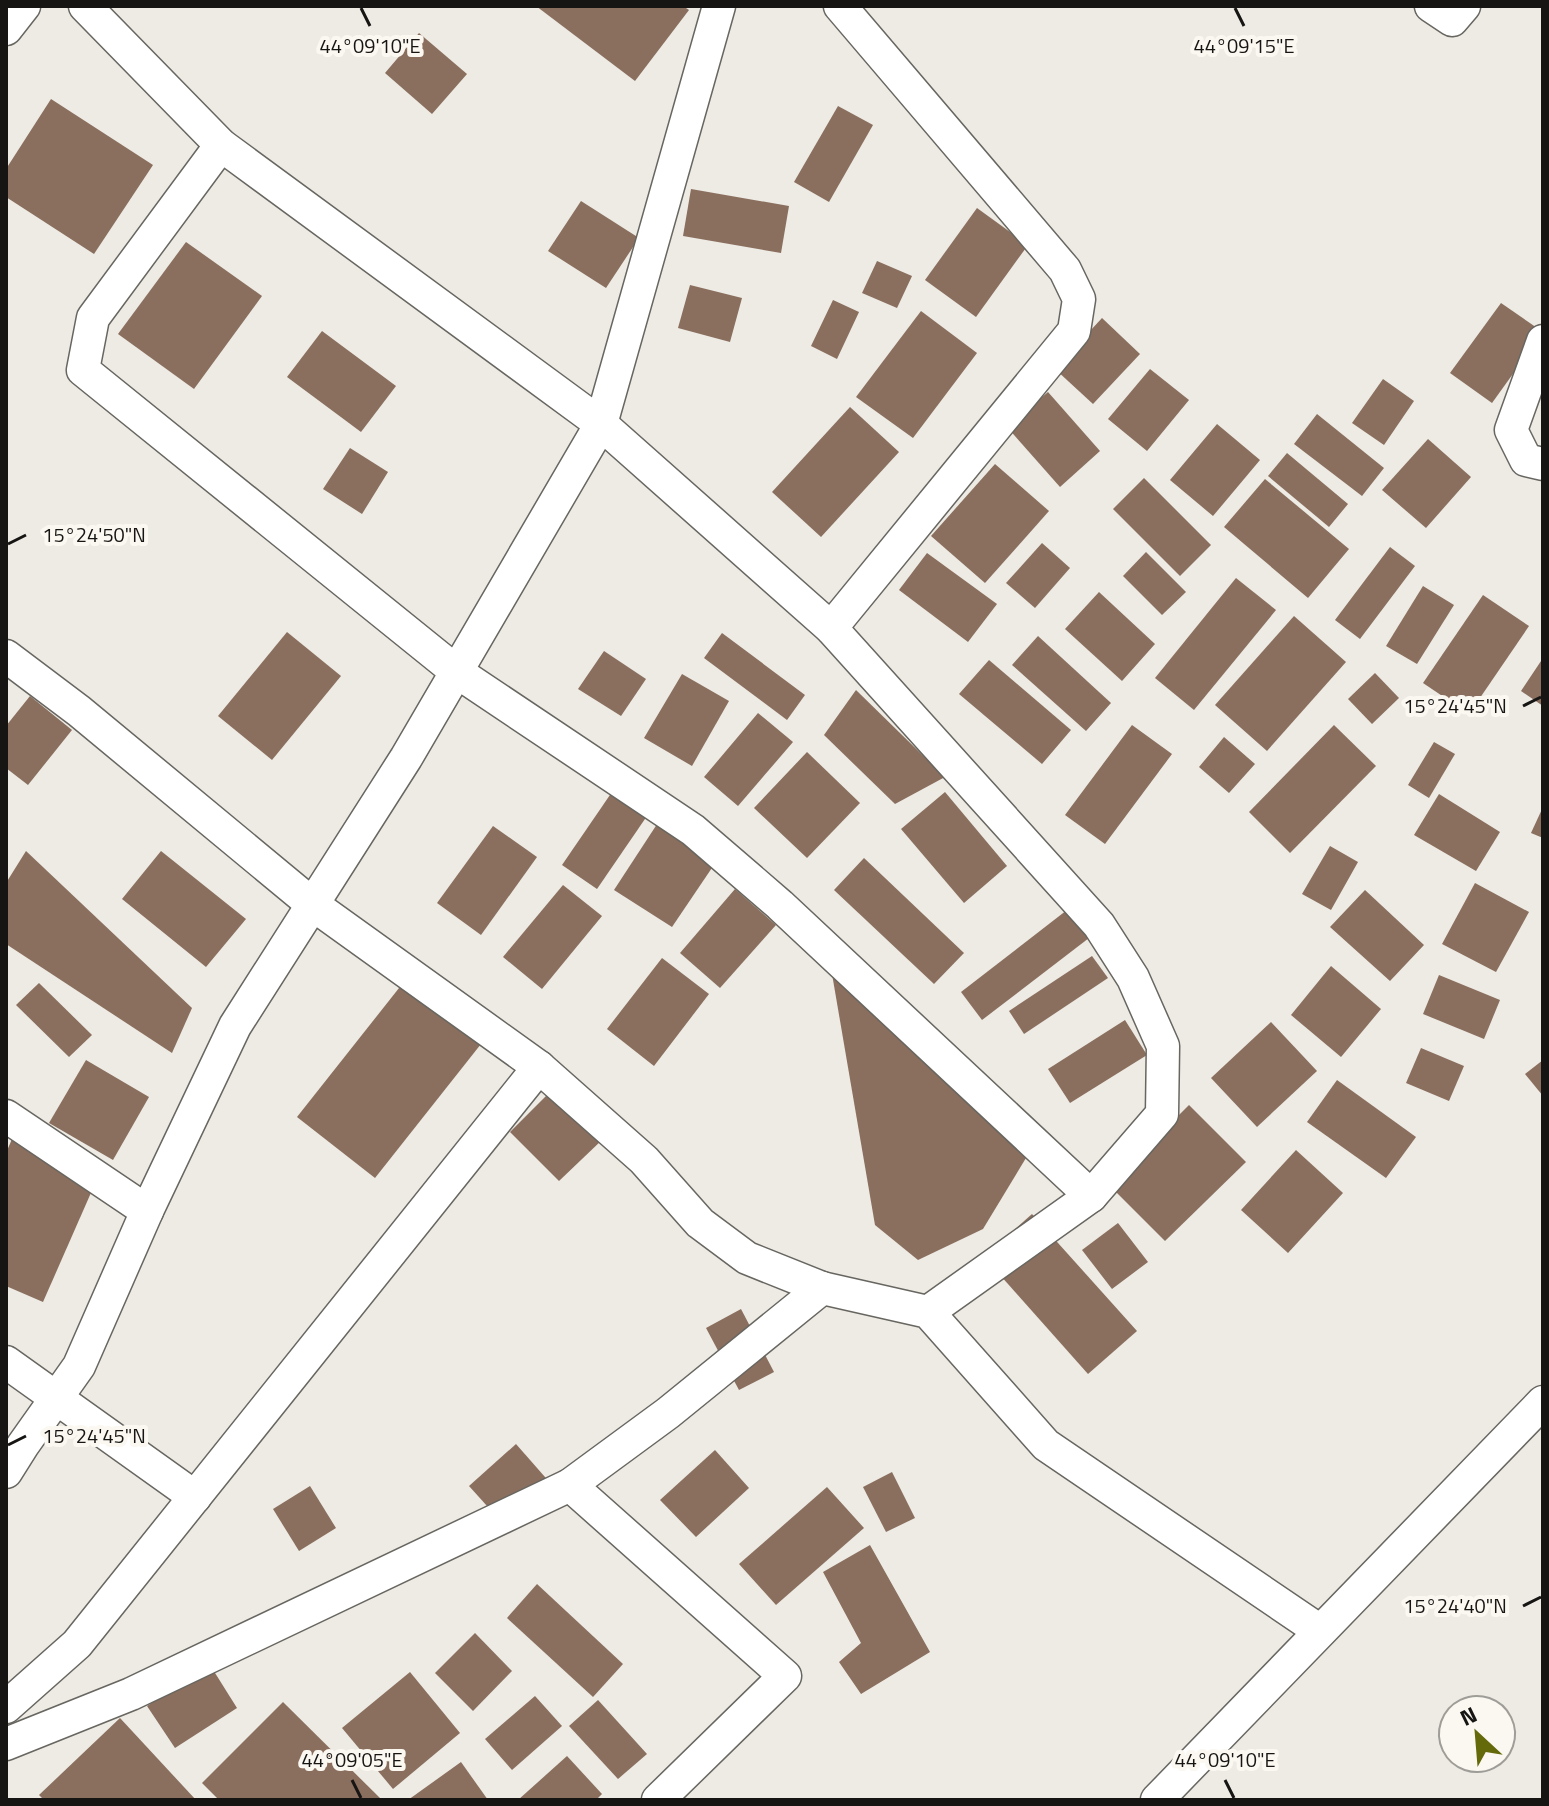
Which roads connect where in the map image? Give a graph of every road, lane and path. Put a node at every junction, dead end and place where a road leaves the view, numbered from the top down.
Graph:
1 (24, 6) edge
2 (85, 6) edge
3 (719, 6) edge
4 (840, 6) edge
5 (1431, 6) edge
6 (1464, 6) edge
7 (6, 29) edge
8 (221, 145) junction
9 (1543, 341) edge
10 (601, 424) junction
11 (1543, 464) edge
12 (831, 628) junction
13 (6, 656) edge
14 (457, 672) junction
15 (312, 904) junction
16 (539, 1067) junction
17 (6, 1116) edge
18 (1091, 1196) junction
19 (147, 1211) junction
20 (822, 1288) junction
21 (928, 1312) junction
22 (6, 1362) edge
23 (55, 1398) junction
24 (1543, 1402) edge
25 (6, 1472) edge
26 (570, 1485) junction
27 (195, 1497) junction
28 (1320, 1631) junction
29 (6, 1707) edge
30 (6, 1744) edge
31 (658, 1800) edge
32 (1157, 1800) edge

1 - 7 street
2 - 8 street
3 - 10 street
4 - 12 street
5 - 6 street
8 - 10 street
8 - 14 street
9 - 11 street
10 - 12 street
10 - 14 street
12 - 18 street
13 - 15 street
14 - 15 street
14 - 18 street
15 - 16 street
15 - 19 street
16 - 20 street
16 - 27 street
17 - 19 street
18 - 21 street
19 - 23 street
20 - 21 street
20 - 26 street
21 - 28 street
22 - 23 street
23 - 25 street
23 - 27 street
24 - 28 street
26 - 30 street
26 - 31 street
27 - 29 street
28 - 32 street

